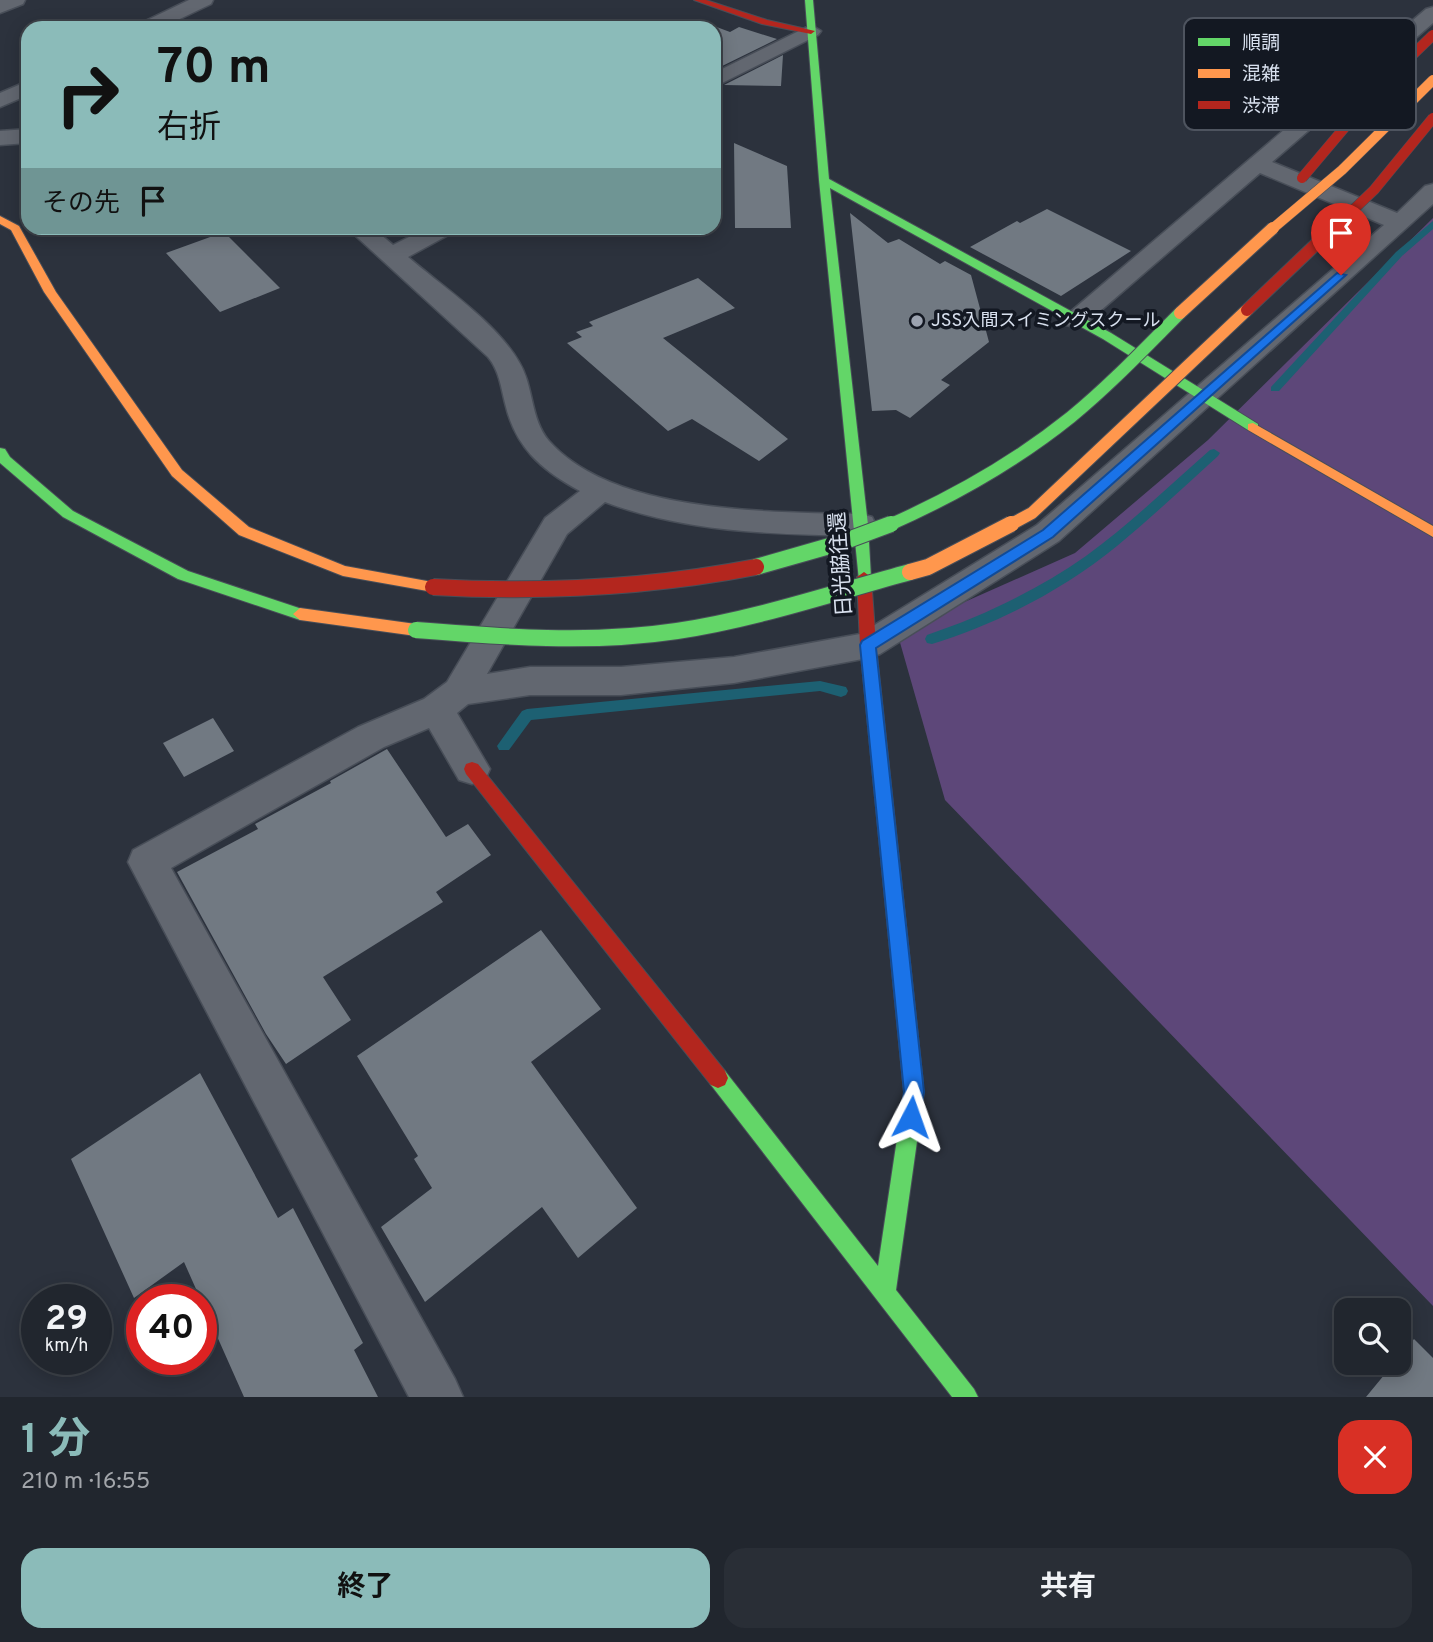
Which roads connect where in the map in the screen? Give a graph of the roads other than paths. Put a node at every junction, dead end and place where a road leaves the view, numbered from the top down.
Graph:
1 (16, 0) edge
2 (204, 0) edge
3 (698, 0) edge
4 (809, 0) edge
5 (0, 7) edge
6 (1433, 13) edge
7 (160, 21) edge
8 (1416, 29) edge
9 (811, 31) junction
10 (1433, 35) edge
11 (1416, 52) edge
12 (721, 77) edge
13 (1433, 80) edge
14 (21, 90) edge
15 (1416, 97) edge
16 (0, 101) edge
17 (1433, 118) edge
18 (1297, 130) edge
19 (1342, 130) edge
20 (1382, 130) edge
21 (21, 136) edge
22 (0, 138) edge
23 (1258, 163) junction
24 (824, 180) junction
25 (1433, 191) edge
26 (1392, 213) junction
27 (0, 219) edge
28 (368, 235) edge
29 (431, 235) edge
30 (393, 256) junction
31 (1232, 263) junction
32 (1278, 282) junction
33 (1075, 319) junction
34 (1202, 397) junction
35 (0, 452) edge
36 (599, 491) junction
37 (861, 525) junction
38 (1433, 532) edge
39 (868, 645) junction
40 (447, 701) junction
41 (472, 769) joint
42 (885, 1292) junction
43 (437, 1397) edge
44 (966, 1397) edge

1 - 5 street
2 - 7 street
3 - 9 main road
4 - 9 main road, 日光脇往還
6 - 8 street
9 - 12 street
9 - 24 main road, 日光脇往還
10 - 11 main road, bridge
13 - 15 main road, bridge
14 - 16 street
17 - 32 main road, bridge
18 - 23 street
19 - 31 main road, bridge
20 - 31 main road, bridge
21 - 22 street
23 - 26 street
23 - 33 street
24 - 33 main road
24 - 37 main road, 日光脇往還
25 - 26 street
26 - 32 main road, bridge
26 - 34 street
27 - 31 main road, bridge
28 - 30 street
29 - 30 street
30 - 36 street
32 - 35 main road, bridge
33 - 34 main road
34 - 38 main road
34 - 39 street
36 - 37 street
36 - 40 street
37 - 39 main road, 日光脇往還
39 - 40 street
39 - 42 main road, 日光脇往還
40 - 41 street
40 - 43 street
41 - 42 main road
42 - 44 main road

